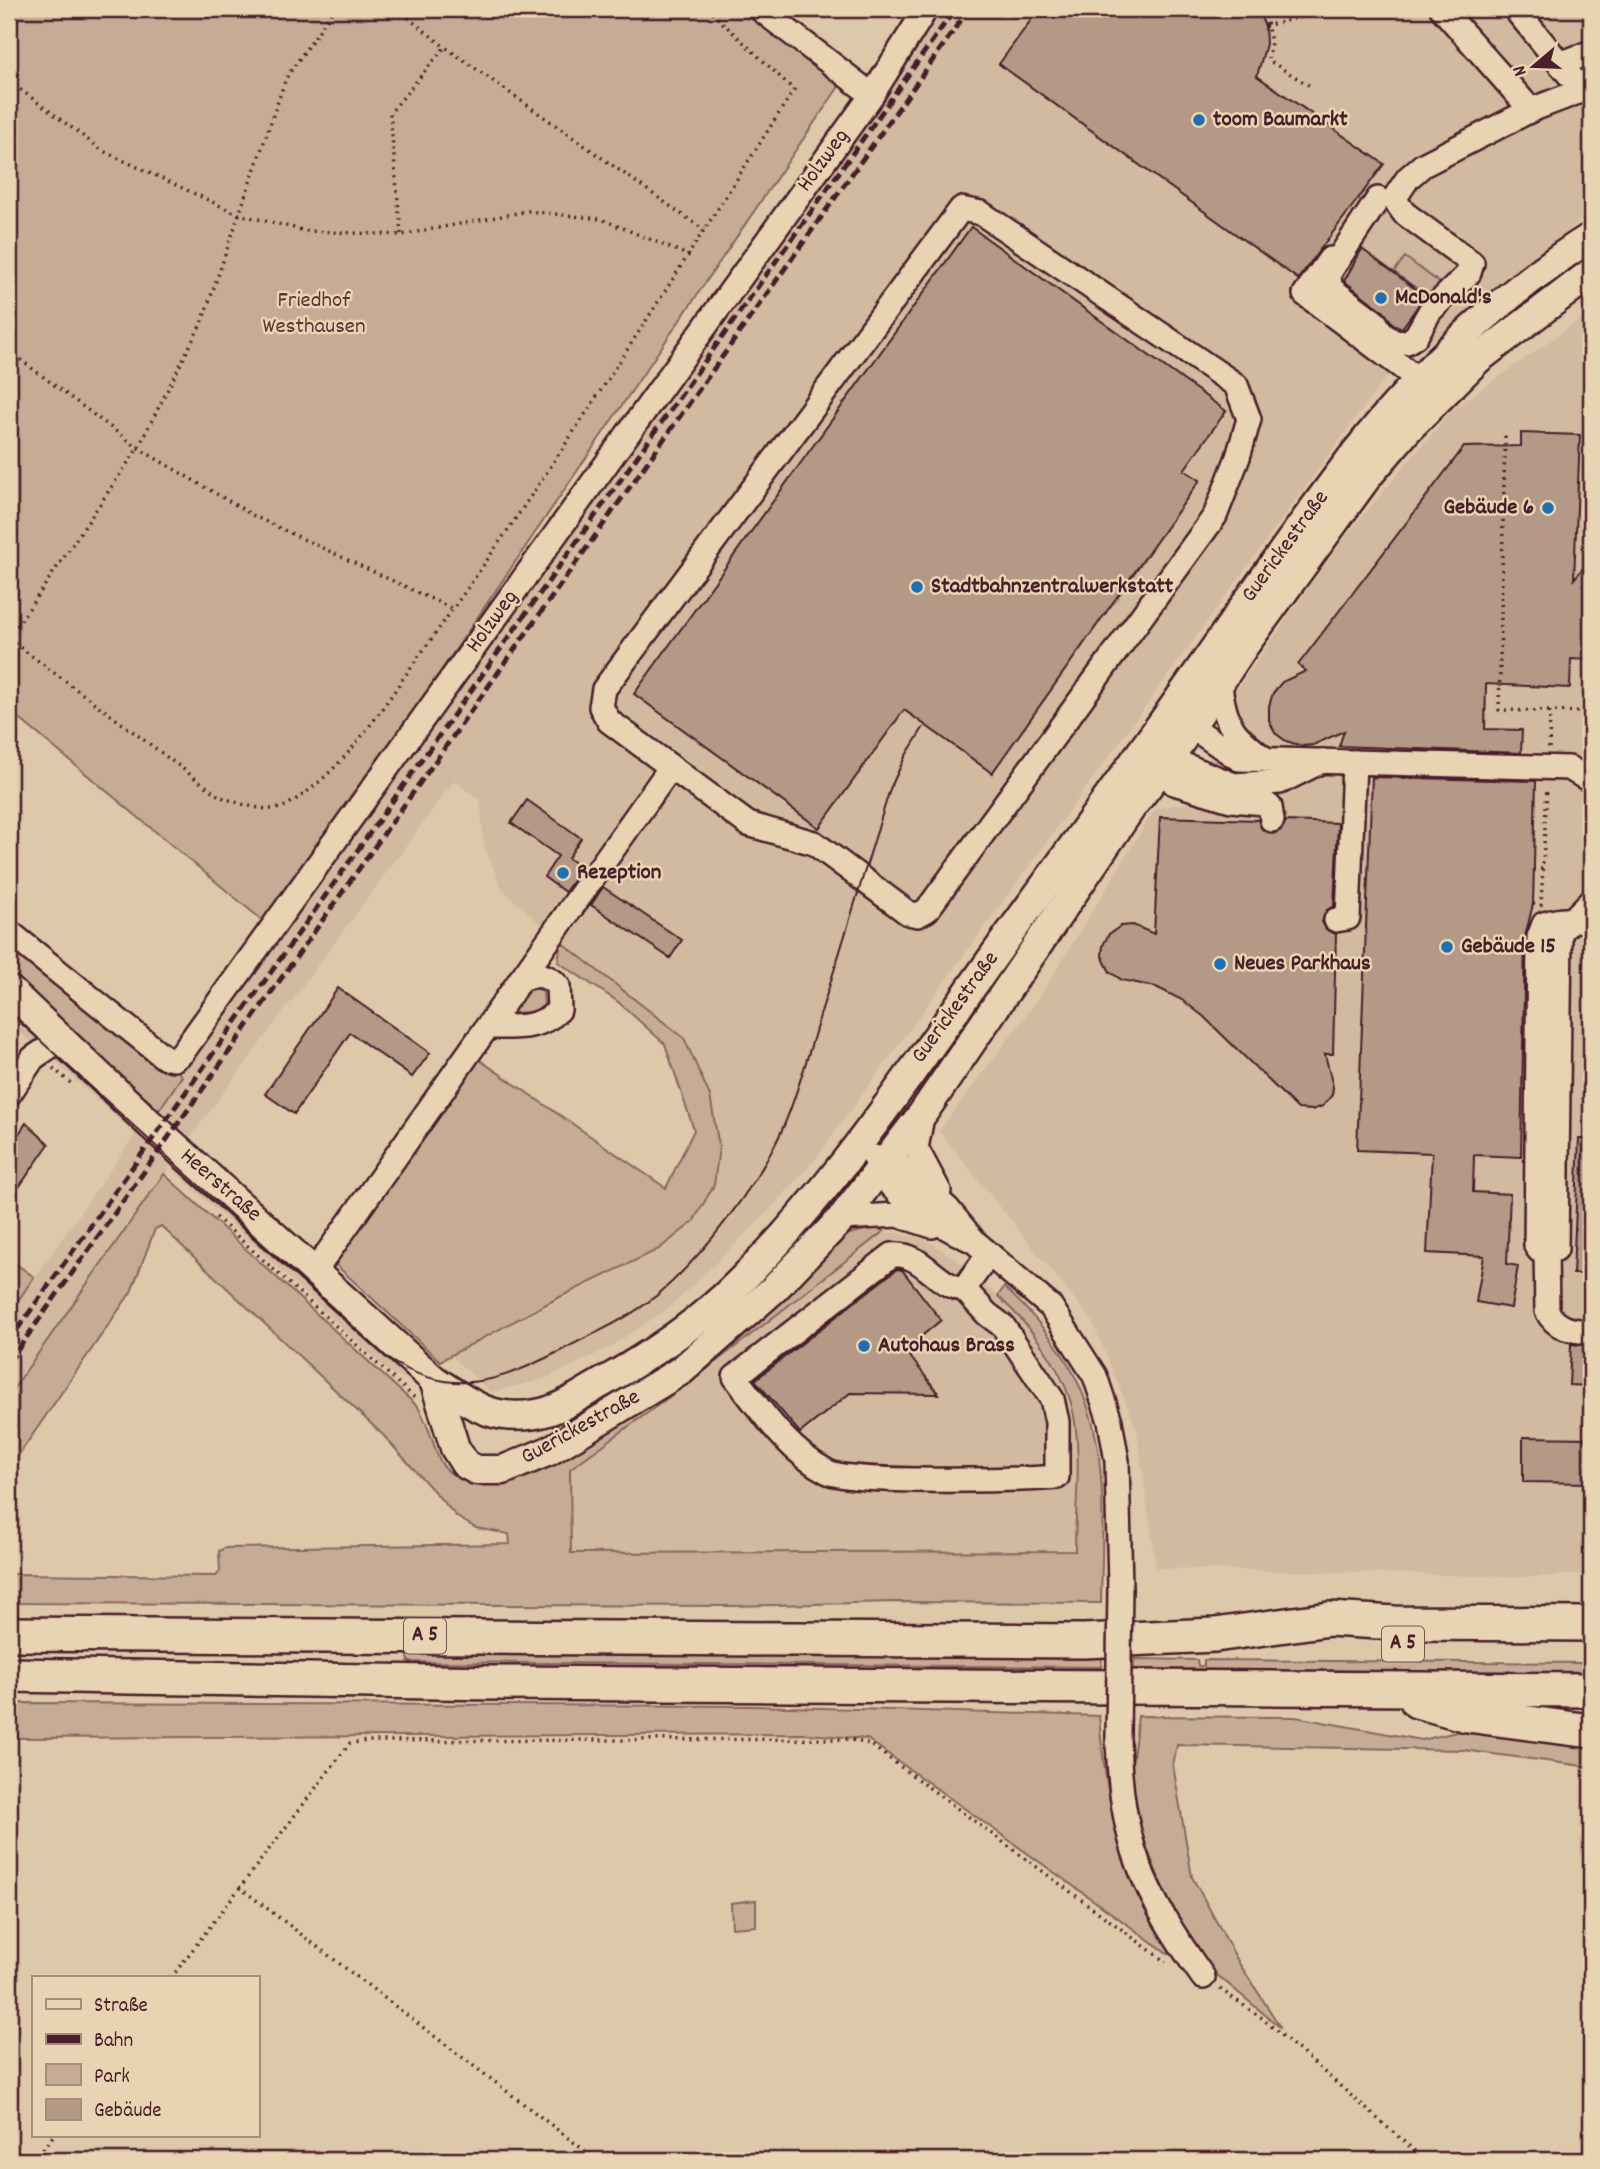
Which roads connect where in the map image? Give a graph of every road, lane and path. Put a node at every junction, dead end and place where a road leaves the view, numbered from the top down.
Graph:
1 (334, 9) edge
2 (397, 9) edge
3 (708, 9) edge
4 (760, 9) edge
5 (926, 9) edge
6 (1264, 9) edge
7 (1353, 9) edge
8 (1442, 9) edge
9 (1515, 9) edge
10 (1267, 26) junction
11 (445, 47) junction
12 (1591, 52) edge
13 (1560, 64) junction
14 (9, 81) edge
15 (1310, 86) dead end
16 (1586, 88) edge
17 (872, 94) junction
18 (1531, 110) junction
19 (1386, 199) junction
20 (237, 214) junction
21 (704, 230) junction
22 (401, 235) junction
23 (1591, 237) edge
24 (691, 256) junction
25 (1591, 273) edge
26 (9, 351) edge
27 (1419, 380) junction
28 (1505, 436) dead end
29 (138, 448) junction
30 (1591, 572) edge
31 (1590, 582) edge
32 (453, 609) junction
33 (9, 639) edge
34 (1587, 660) dead end
35 (1220, 684) junction
36 (1550, 711) junction
37 (1585, 712) junction
38 (1591, 712) edge
39 (1192, 727) junction
40 (1158, 729) junction
41 (1169, 759) junction
42 (1265, 760) junction
43 (1322, 761) junction
44 (1354, 762) junction
45 (671, 767) junction
46 (1549, 767) junction
47 (1591, 781) edge
48 (1272, 820) dead end
49 (1533, 869) dead end
50 (1543, 869) junction
51 (1533, 904) dead end
52 (1586, 916) edge
53 (1336, 920) dead end
54 (9, 932) edge
55 (521, 979) junction
56 (9, 990) edge
57 (487, 1027) junction
58 (52, 1032) junction
59 (9, 1094) edge
60 (923, 1112) junction
61 (859, 1141) junction
62 (883, 1166) junction
63 (206, 1208) dead end
64 (842, 1218) junction
65 (982, 1248) junction
66 (315, 1271) junction
67 (964, 1289) junction
68 (1591, 1332) edge
69 (427, 1392) junction
70 (1591, 1607) edge
71 (1329, 1619) junction
72 (1591, 1624) edge
73 (9, 1633) edge
74 (1215, 1635) junction
75 (1591, 1645) edge
76 (9, 1675) edge
77 (1375, 1689) junction
78 (1591, 1690) edge
79 (1591, 1731) edge
80 (239, 1887) junction
81 (172, 1976) edge
82 (1203, 1977) junction
83 (51, 2138) edge
84 (34, 2160) edge
85 (597, 2160) edge
86 (1425, 2160) edge

1 - 20 path
2 - 11 path
3 - 21 path
4 - 17 street
5 - 17 street, Holzweg
6 - 10 path
7 - 10 path
8 - 18 street
9 - 13 street
10 - 15 path
11 - 21 path
11 - 22 path
12 - 13 street
13 - 16 street
14 - 20 path
16 - 18 street
17 - 54 street, Holzweg
18 - 19 street
19 - 19 street
19 - 27 street
20 - 22 path
20 - 29 path
21 - 24 path
22 - 24 path
23 - 27 main road, Guerickestraße
24 - 32 path
25 - 35 main road, Guerickestraße
26 - 29 path
27 - 40 main road, Guerickestraße
28 - 36 path
29 - 32 path
29 - 33 path
30 - 31 path
32 - 33 path
34 - 37 path
35 - 39 main road, Guerickestraße
35 - 42 street
36 - 37 path
36 - 46 path
37 - 38 path
39 - 40 street
39 - 41 main road, Guerickestraße
39 - 42 street
40 - 41 street
40 - 61 main road, Guerickestraße
41 - 43 street
41 - 48 street
41 - 60 main road, Guerickestraße
42 - 43 street
43 - 44 street
44 - 46 street
44 - 53 street
45 - 45 street
45 - 55 street
46 - 47 street
46 - 50 path
49 - 50 path
50 - 51 path
52 - 68 street
55 - 57 street
55 - 57 street
56 - 58 main road, Heerstraße
57 - 66 street
58 - 59 street
58 - 66 main road, Heerstraße
60 - 62 main road, Guerickestraße
60 - 65 street
61 - 62 street
61 - 69 main road, Guerickestraße
62 - 64 main road, Guerickestraße
62 - 65 street
63 - 69 path
64 - 65 street
64 - 69 main road, Guerickestraße
65 - 67 street
65 - 82 street, bridge
66 - 69 main road, Heerstraße
67 - 67 street
70 - 71 highway
71 - 72 highway
71 - 74 highway
73 - 74 highway, A 5
74 - 75 highway, A 5
76 - 77 highway, A 5
77 - 78 highway, A 5
77 - 79 highway
80 - 81 path
80 - 82 path
80 - 85 path
82 - 86 path
83 - 84 path

